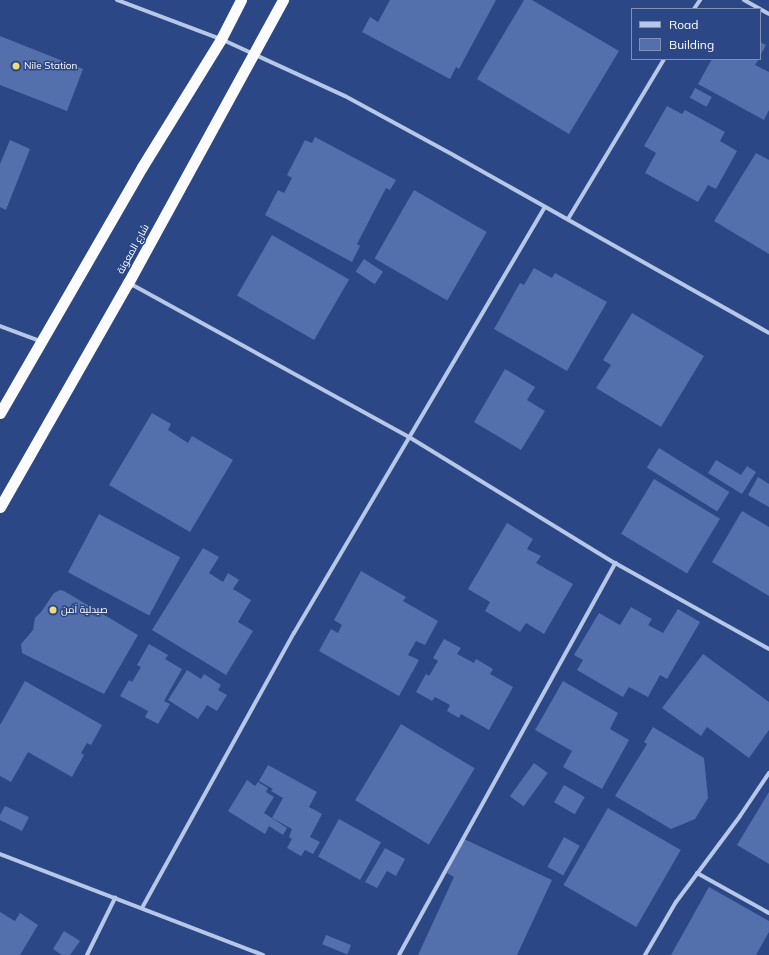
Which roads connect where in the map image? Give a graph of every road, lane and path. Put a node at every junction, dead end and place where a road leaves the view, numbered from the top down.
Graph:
1 (117, 0) edge
2 (241, 0) edge
3 (283, 0) edge
4 (744, 0) edge
5 (758, 8) edge
6 (221, 39) junction
7 (254, 54) junction
8 (663, 60) edge
9 (545, 207) junction
10 (568, 219) junction
11 (128, 283) junction
12 (0, 326) edge
13 (769, 333) edge
14 (40, 342) junction
15 (0, 413) edge
16 (409, 438) junction
17 (0, 507) edge
18 (615, 563) junction
19 (769, 649) edge
20 (769, 773) edge
21 (0, 854) edge
22 (697, 873) junction
23 (115, 898) junction
24 (142, 908) junction
25 (769, 913) edge
26 (87, 955) edge
27 (263, 955) edge
28 (398, 955) edge
29 (645, 955) edge

1 - 6 street
2 - 6 highway
3 - 7 highway, شارع المعونة
4 - 5 street
6 - 7 street
6 - 14 highway
7 - 9 street
7 - 11 highway, شارع المعونة
8 - 10 street
9 - 10 street
9 - 16 street
10 - 13 street
11 - 16 street
11 - 17 highway, شارع المعونة
12 - 14 street
14 - 15 highway
16 - 18 street
16 - 24 street
18 - 19 street
18 - 28 street
20 - 22 street
21 - 23 street
22 - 25 street
22 - 29 street
23 - 24 street
23 - 26 street
24 - 27 street

